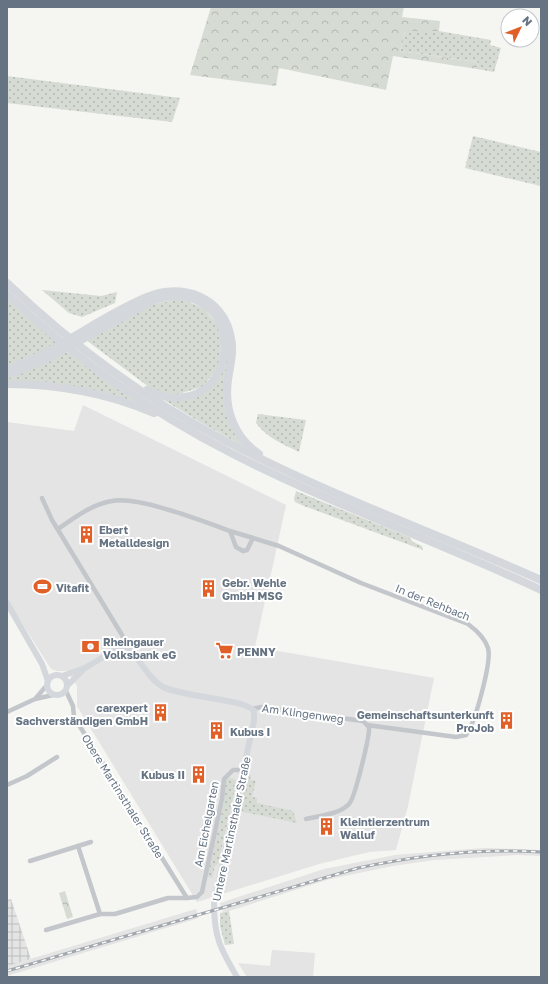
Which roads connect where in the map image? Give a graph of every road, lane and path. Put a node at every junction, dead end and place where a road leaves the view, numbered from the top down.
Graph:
1 (7, 283) edge
2 (7, 294) edge
3 (55, 332) junction
4 (84, 355) junction
5 (7, 369) edge
6 (7, 375) edge
7 (121, 377) junction
8 (7, 384) edge
9 (181, 426) junction
10 (287, 475) junction
11 (42, 498) dead end
12 (58, 529) junction
13 (230, 531) junction
14 (253, 538) junction
15 (541, 580) edge
16 (541, 590) edge
17 (7, 602) edge
18 (126, 646) junction
19 (42, 664) junction
20 (85, 668) junction
21 (59, 676) junction
22 (48, 683) junction
23 (67, 688) junction
24 (53, 694) junction
25 (35, 699) junction
26 (252, 709) junction
27 (7, 712) edge
28 (367, 724) junction
29 (57, 757) dead end
30 (243, 770) junction
31 (7, 786) edge
32 (306, 819) dead end
33 (91, 842) dead end
34 (78, 846) junction
35 (30, 861) dead end
36 (187, 898) junction
37 (100, 914) junction
38 (46, 930) dead end
39 (237, 977) edge

1 - 3 highway
2 - 3 highway
3 - 4 highway
4 - 7 highway
4 - 9 highway
5 - 10 highway
6 - 7 highway
7 - 10 highway
8 - 9 highway
9 - 10 highway
10 - 15 highway
10 - 16 highway
11 - 12 street
12 - 13 street, In der Rehbach
12 - 18 street
13 - 14 street, In der Rehbach
13 - 14 street
14 - 28 street, In der Rehbach
17 - 19 street
18 - 20 street
18 - 26 street
19 - 21 street
19 - 22 street
20 - 21 street
20 - 23 street
21 - 22 street
21 - 23 street
22 - 24 street
22 - 25 street
23 - 24 street
23 - 36 street, Obere Martinsthaler Straße
24 - 25 street
25 - 27 street
26 - 28 street, Am Klingenweg
26 - 30 street, Untere Martinsthaler Straße
28 - 32 street
29 - 31 street
30 - 36 street, Am Eichelgarten
30 - 39 street, Untere Martinsthaler Straße
33 - 34 street
34 - 35 street
34 - 37 street
36 - 37 street
37 - 38 street

